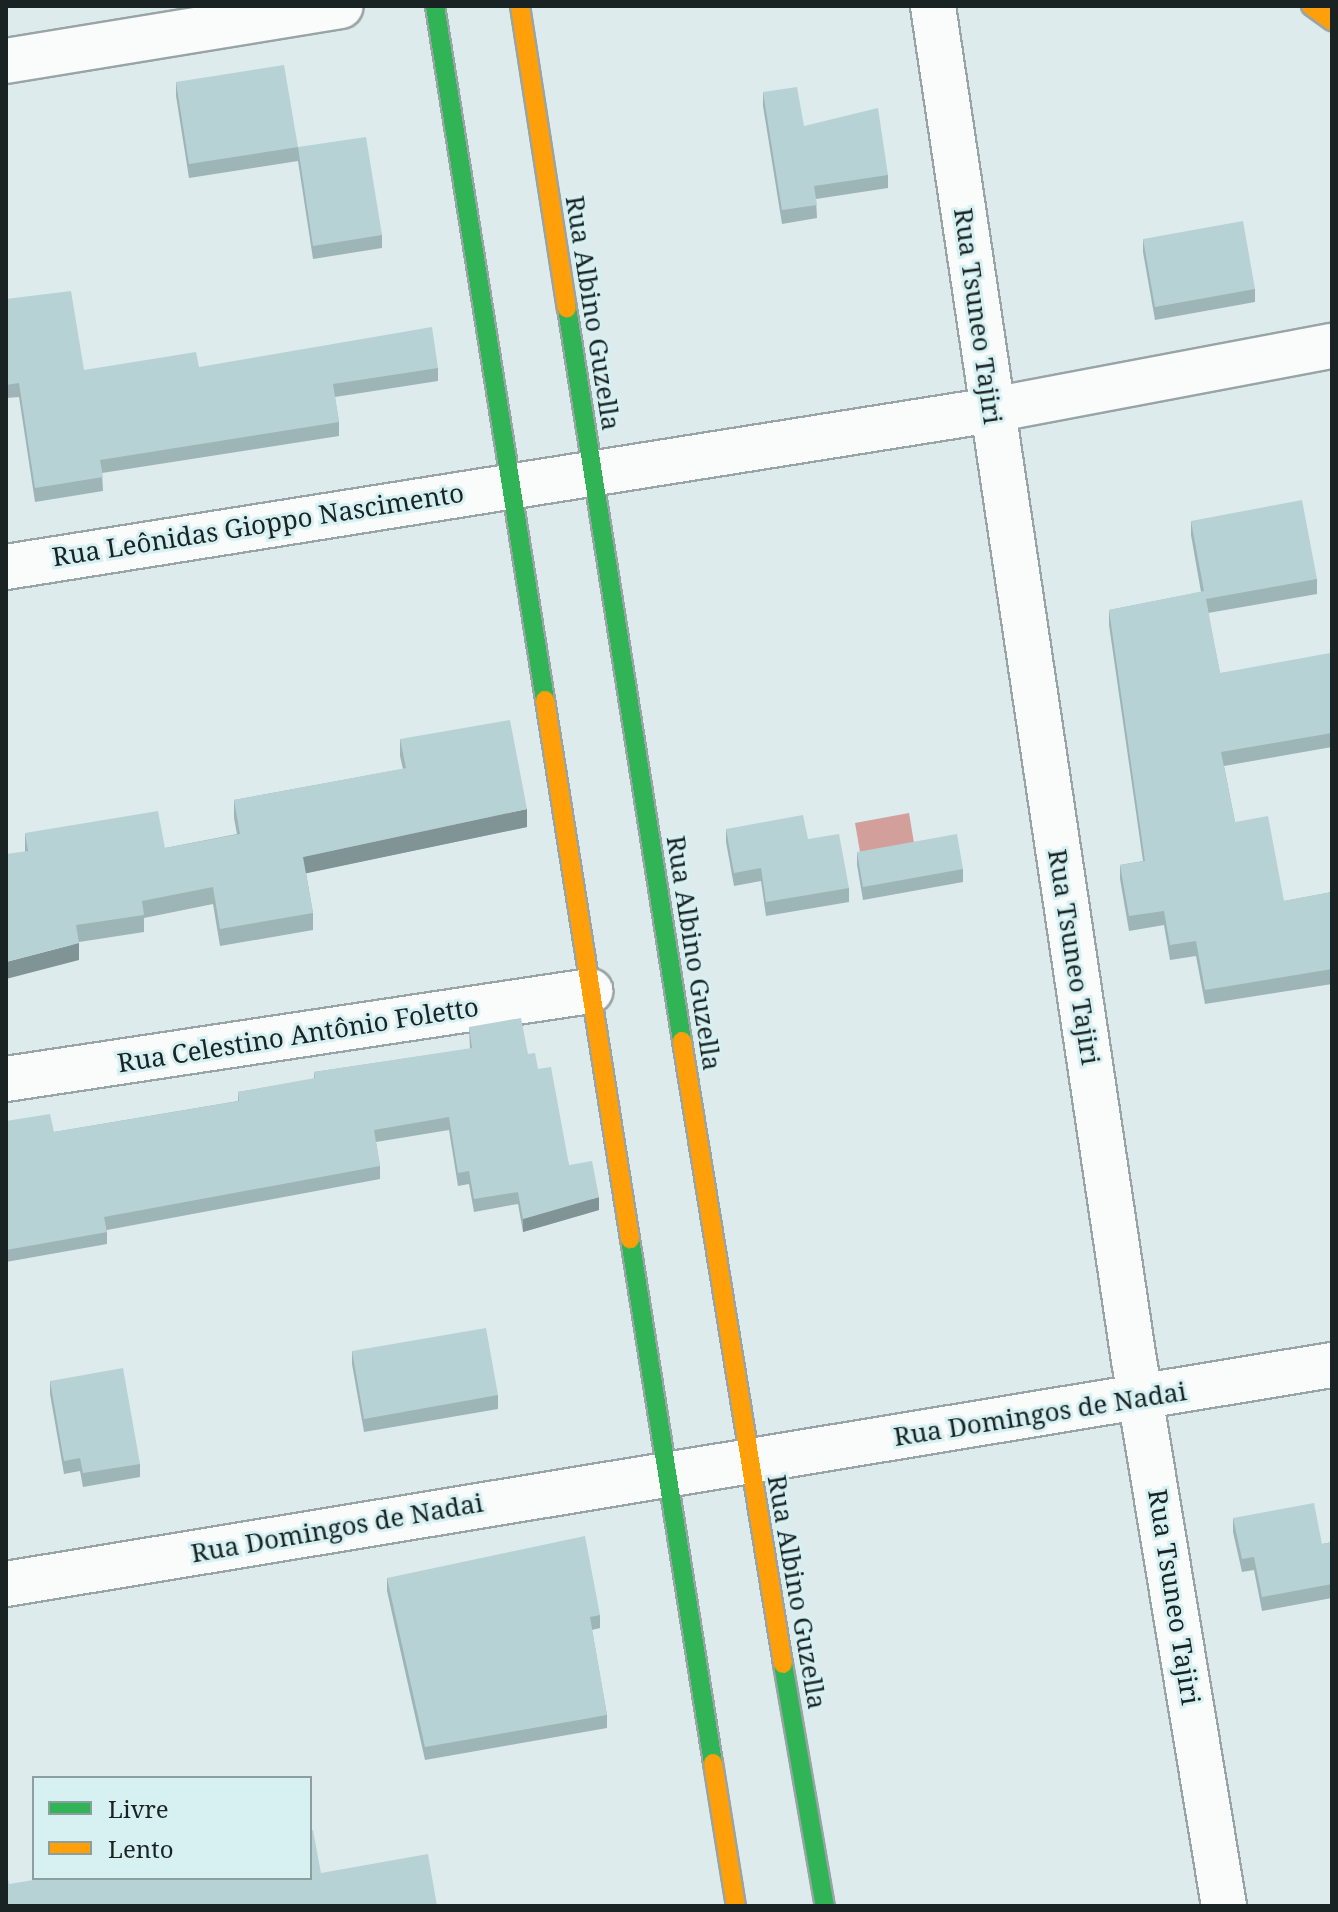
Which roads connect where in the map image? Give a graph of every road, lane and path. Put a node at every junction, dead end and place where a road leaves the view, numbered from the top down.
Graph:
1 (341, 6) edge
2 (435, 6) edge
3 (520, 6) edge
4 (933, 6) edge
5 (1311, 6) edge
6 (1332, 21) edge
7 (6, 61) edge
8 (1332, 346) edge
9 (992, 410) junction
10 (590, 469) junction
11 (509, 483) junction
12 (6, 567) edge
13 (590, 991) junction
14 (6, 1079) edge
15 (1332, 1365) edge
16 (1141, 1399) junction
17 (747, 1458) junction
18 (668, 1472) junction
19 (6, 1584) edge
20 (736, 1906) edge
21 (825, 1906) edge
22 (1224, 1906) edge

1 - 7 street
2 - 11 street
3 - 10 street, Rua Albino Guzella
4 - 9 street, Rua Tsuneo Tajiri
5 - 6 street
8 - 9 street, Rua Leônidas Gioppo Nascimento
9 - 10 street, Rua Leônidas Gioppo Nascimento
9 - 16 street, Rua Tsuneo Tajiri
10 - 11 street, Rua Leônidas Gioppo Nascimento
10 - 17 street, Rua Albino Guzella
11 - 12 street, Rua Leônidas Gioppo Nascimento
11 - 13 street
13 - 14 street, Rua Celestino Antônio Foletto
13 - 18 street
15 - 16 street, Rua Domingos de Nadai
16 - 17 street, Rua Domingos de Nadai
16 - 22 street, Rua Tsuneo Tajiri
17 - 18 street, Rua Domingos de Nadai
17 - 21 street, Rua Albino Guzella
18 - 19 street, Rua Domingos de Nadai
18 - 20 street

